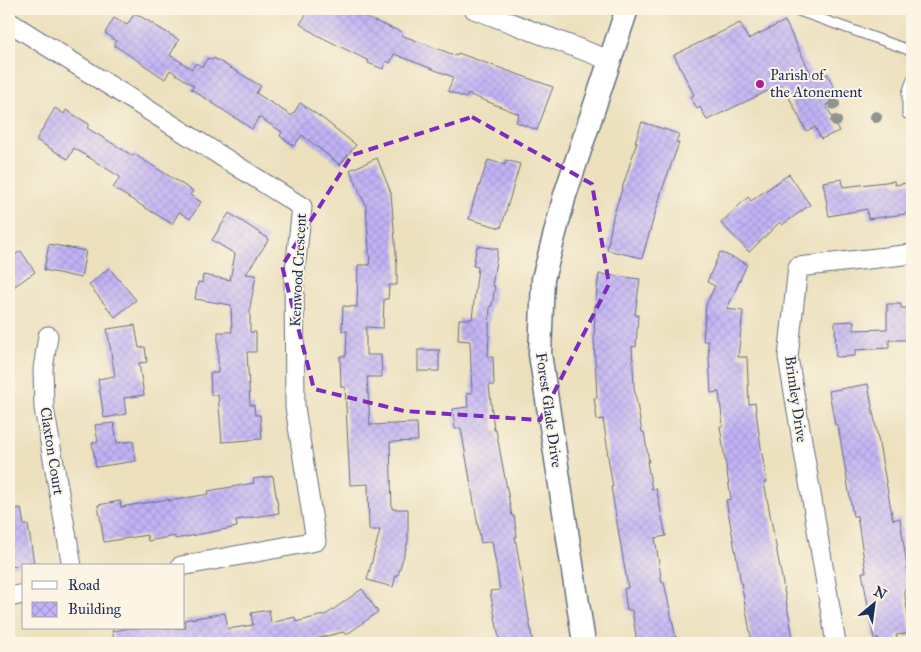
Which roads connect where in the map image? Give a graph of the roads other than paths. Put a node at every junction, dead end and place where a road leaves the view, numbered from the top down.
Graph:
1 (474, 9) edge
2 (627, 9) edge
3 (793, 9) edge
4 (9, 22) edge
5 (912, 51) edge
6 (609, 60) junction
7 (912, 79) edge
8 (912, 113) edge
9 (912, 254) edge
10 (48, 336) dead end
11 (72, 564) edge
12 (185, 565) edge
13 (22, 594) edge
14 (9, 597) edge
15 (584, 643) edge
16 (836, 643) edge

1 - 6 street
2 - 6 street, Forest Glade Drive
3 - 5 lane
4 - 12 street, Kenwood Crescent
6 - 15 street, Forest Glade Drive
7 - 8 lane
9 - 16 street, Brimley Drive
10 - 11 street, Claxton Court
13 - 14 street

